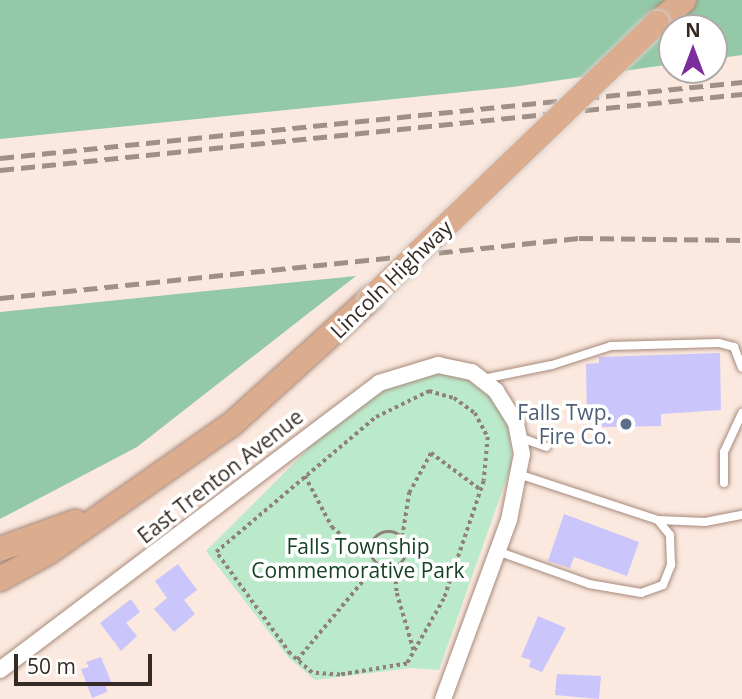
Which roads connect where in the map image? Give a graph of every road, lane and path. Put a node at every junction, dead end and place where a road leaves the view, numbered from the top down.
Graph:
1 (678, 0) edge
2 (684, 0) edge
3 (657, 23) junction
4 (742, 368) edge
5 (483, 379) junction
6 (742, 414) edge
7 (519, 437) junction
8 (546, 447) dead end
9 (522, 475) junction
10 (306, 476) junction
11 (724, 483) dead end
12 (481, 490) junction
13 (105, 510) junction
14 (742, 515) edge
15 (658, 520) junction
16 (402, 537) junction
17 (371, 546) junction
18 (0, 549) edge
19 (497, 551) junction
20 (377, 564) junction
21 (395, 567) junction
22 (0, 579) edge
23 (414, 651) junction
24 (297, 660) junction
25 (0, 670) edge
26 (443, 699) edge

1 - 3 main road, Lincoln Highway
2 - 3 main road, Lincoln Highway
3 - 13 main road, Lincoln Highway, bridge
4 - 5 lane
5 - 7 street
5 - 25 street, East Trenton Avenue
6 - 11 lane
7 - 8 lane
7 - 9 street
9 - 15 lane
9 - 19 street
10 - 12 path
10 - 17 path
10 - 24 path
12 - 16 path
12 - 23 path
13 - 18 main road, Lincoln Highway
13 - 22 main road, Lincoln Highway
14 - 15 lane
15 - 19 lane
16 - 17 path
16 - 21 path
17 - 20 path
19 - 26 street
20 - 21 path
20 - 24 path
21 - 23 path
23 - 24 path

